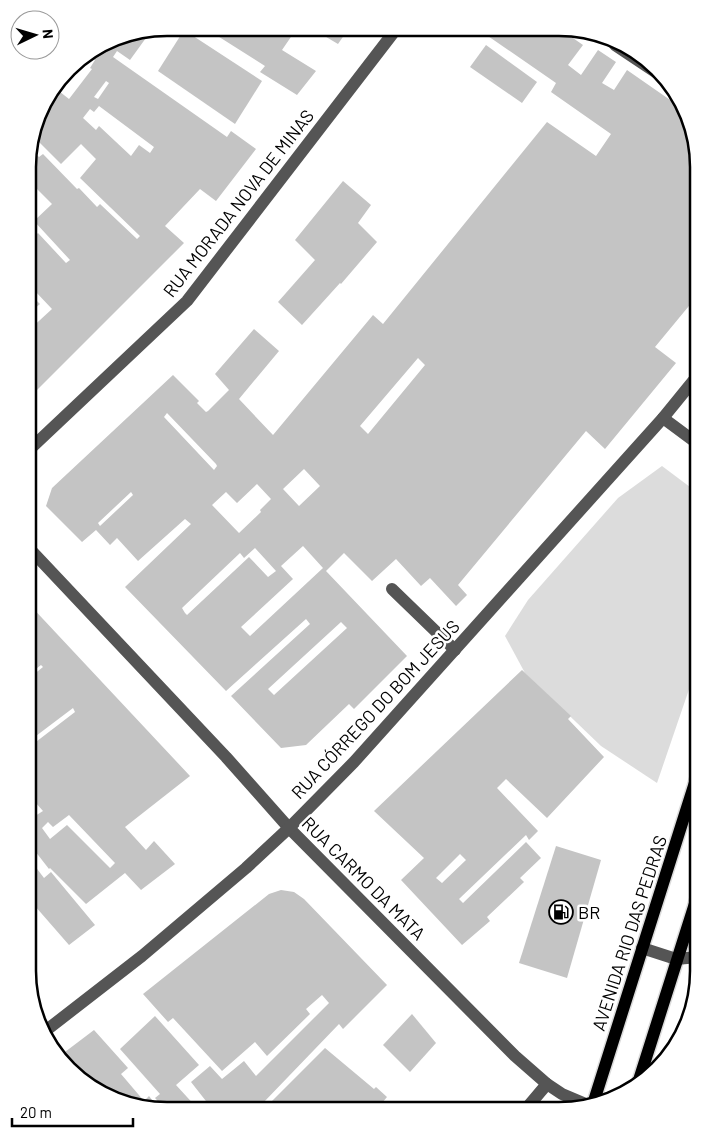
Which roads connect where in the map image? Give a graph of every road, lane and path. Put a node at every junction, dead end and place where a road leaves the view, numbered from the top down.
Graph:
1 (390, 36) edge
2 (690, 385) edge
3 (663, 418) junction
4 (690, 438) edge
5 (36, 442) edge
6 (36, 556) edge
7 (392, 589) dead end
8 (455, 650) junction
9 (689, 800) edge
10 (289, 828) junction
11 (689, 920) edge
12 (642, 948) junction
13 (689, 958) edge
14 (676, 959) junction
15 (50, 1028) edge
16 (641, 1073) edge
17 (547, 1084) junction
18 (595, 1096) edge
19 (576, 1100) edge
20 (532, 1102) edge

1 - 5 street, RUA MORADA NOVA DE MINAS
2 - 3 street, RUA CÓRREGO DO BOM JESUS
3 - 4 street
3 - 8 street, RUA CÓRREGO DO BOM JESUS
6 - 10 street, RUA CARMO DA MATA
7 - 8 street
8 - 10 street, RUA CÓRREGO DO BOM JESUS
9 - 12 main road, AVENIDA RIO DAS PEDRAS
10 - 15 street, RUA CÓRREGO DO BOM JESUS
10 - 17 street, RUA CARMO DA MATA
11 - 14 main road
12 - 14 street
12 - 18 main road, AVENIDA RIO DAS PEDRAS
13 - 14 street
14 - 16 main road
17 - 19 street, RUA CARMO DA MATA
17 - 20 street

